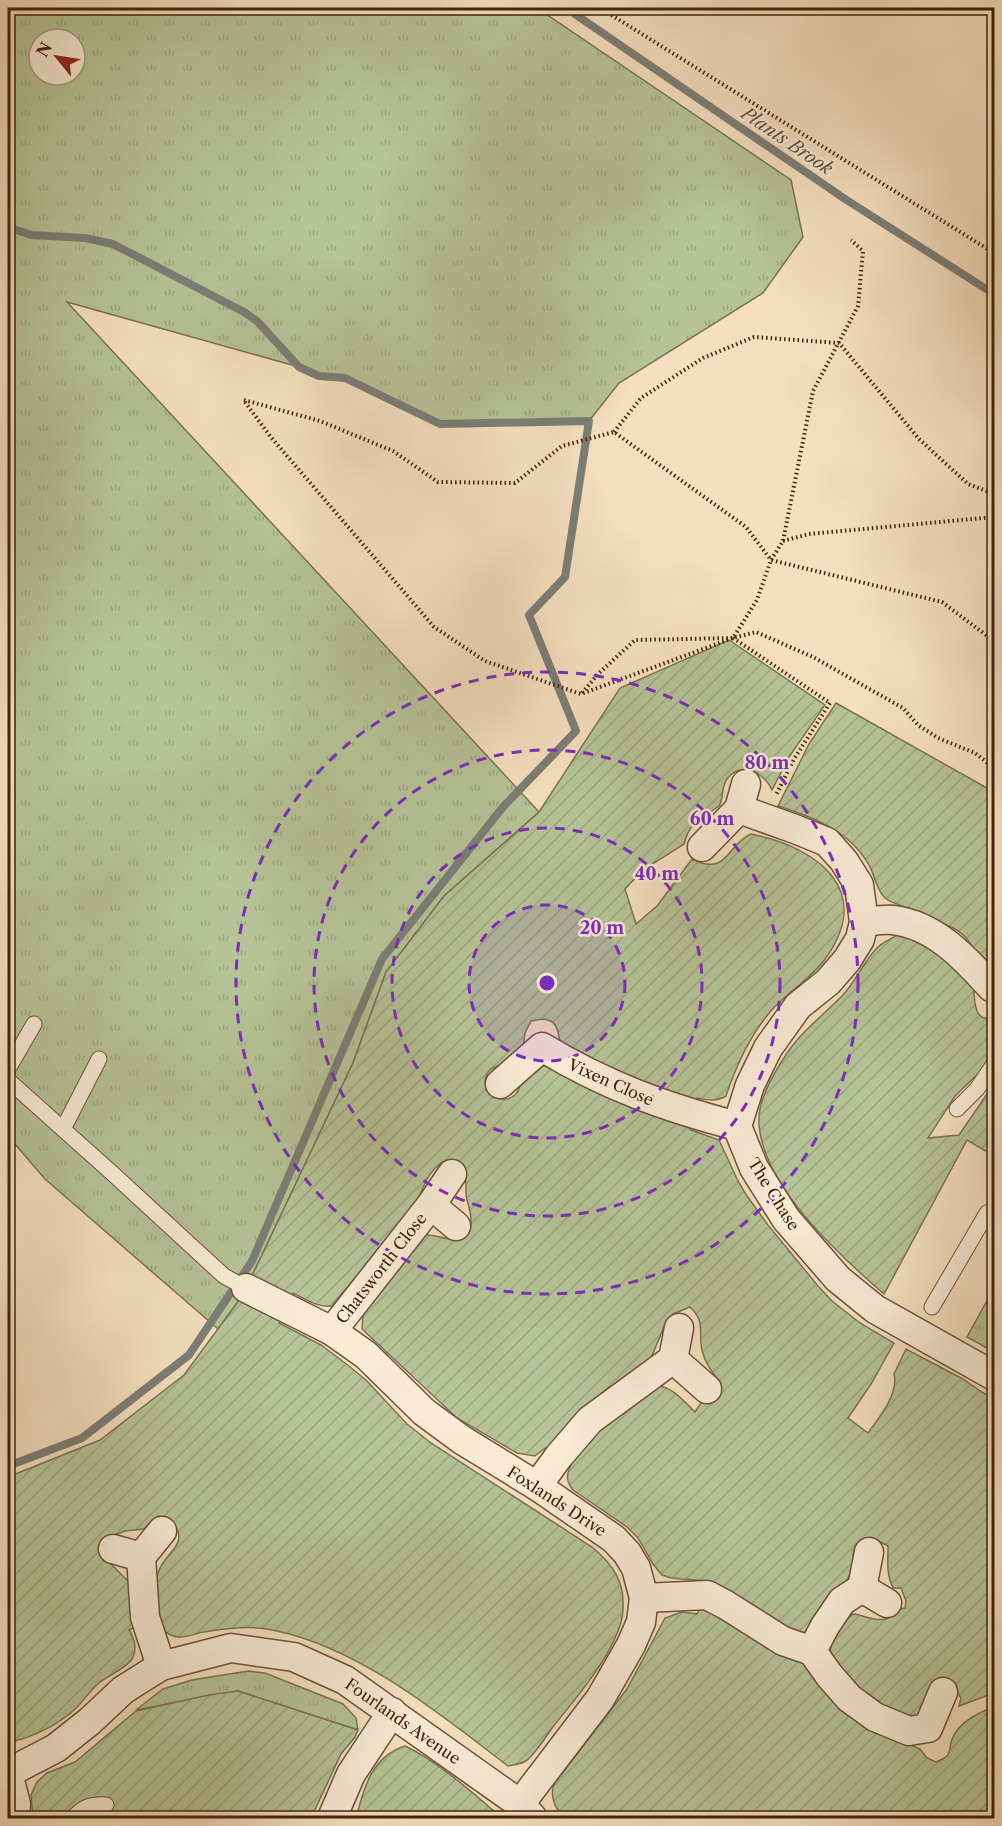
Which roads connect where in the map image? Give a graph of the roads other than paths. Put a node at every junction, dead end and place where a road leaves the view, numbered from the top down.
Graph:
1 (702, 848) dead end
2 (864, 922) junction
3 (991, 994) edge
4 (34, 1024) dead end
5 (99, 1059) dead end
6 (994, 1064) edge
7 (8, 1069) edge
8 (8, 1080) edge
9 (500, 1084) dead end
10 (957, 1109) dead end
11 (737, 1126) junction
12 (63, 1129) junction
13 (452, 1174) dead end
14 (431, 1205) junction
15 (994, 1210) edge
16 (456, 1226) dead end
17 (235, 1282) joint
18 (932, 1307) dead end
19 (679, 1328) dead end
20 (332, 1331) junction
21 (673, 1359) junction
22 (994, 1376) edge
23 (706, 1389) dead end
24 (537, 1486) junction
25 (162, 1531) dead end
26 (113, 1549) dead end
27 (870, 1552) dead end
28 (141, 1557) junction
29 (862, 1588) junction
30 (644, 1598) junction
31 (887, 1603) dead end
32 (812, 1651) junction
33 (160, 1666) junction
34 (943, 1692) dead end
35 (392, 1712) junction
36 (8, 1773) edge
37 (106, 1805) dead end
38 (527, 1811) edge
39 (15, 1818) edge
40 (73, 1818) edge
41 (332, 1818) edge

1 - 2 street
2 - 3 street
2 - 11 street
4 - 7 lane
5 - 12 lane
6 - 10 lane
8 - 12 lane
9 - 11 street, Vixen Close
11 - 22 street, The Chase
12 - 17 lane
13 - 14 street, Chatsworth Close
14 - 16 street, Chatsworth Close
14 - 20 street, Chatsworth Close
15 - 18 lane
17 - 20 street, Foxlands Drive
19 - 21 street
20 - 24 street, Foxlands Drive
21 - 23 street
21 - 24 street
24 - 30 street, Foxlands Drive
25 - 28 street
26 - 28 street
27 - 29 street
28 - 33 street
29 - 31 street
29 - 32 street
30 - 32 street
30 - 38 street, Foxlands Drive
32 - 34 street
33 - 35 street, Fourlands Avenue
33 - 36 street, Fourlands Avenue
35 - 38 street, Fourlands Avenue
35 - 41 street
36 - 39 street
37 - 40 lane

